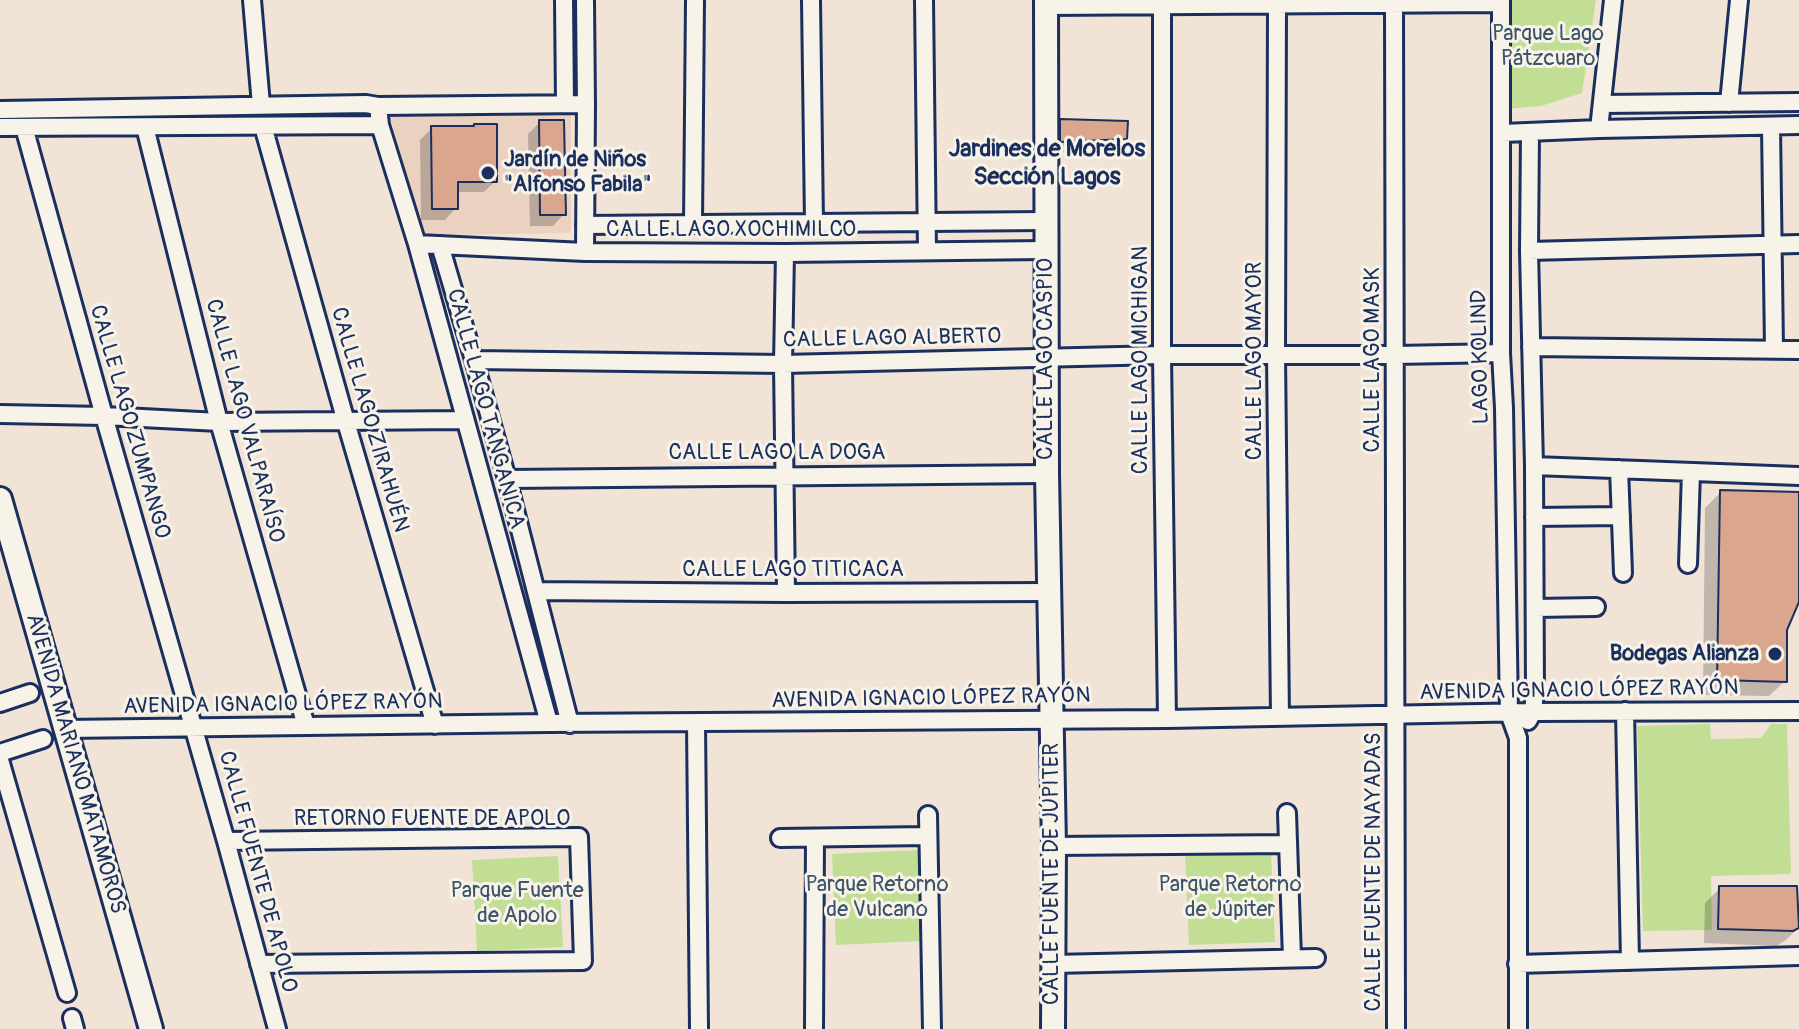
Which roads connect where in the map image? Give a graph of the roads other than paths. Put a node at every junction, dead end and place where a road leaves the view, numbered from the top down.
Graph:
1 (252, 0) edge
2 (564, 0) edge
3 (585, 0) edge
4 (695, 0) edge
5 (811, 0) edge
6 (924, 0) edge
7 (1613, 0) edge
8 (1739, 0) edge
9 (1222, 2) edge
10 (1501, 2) edge
11 (1046, 3) edge
12 (1162, 3) edge
13 (1277, 4) junction
14 (1394, 5) junction
15 (1794, 102) edge
16 (1729, 103) junction
17 (565, 104) junction
18 (586, 104) junction
19 (1603, 104) junction
20 (261, 105) junction
21 (378, 106) junction
22 (0, 110) edge
23 (380, 125) junction
24 (263, 126) junction
25 (1771, 126) junction
26 (1794, 126) edge
27 (0, 127) edge
28 (24, 127) junction
29 (145, 127) junction
30 (1599, 129) junction
31 (1530, 132) junction
32 (1503, 133) junction
33 (1045, 221) junction
34 (814, 223) junction
35 (926, 223) junction
36 (693, 224) junction
37 (585, 225) junction
38 (417, 244) junction
39 (1772, 244) junction
40 (1799, 244) edge
41 (440, 245) junction
42 (1045, 250) junction
43 (927, 251) junction
44 (1529, 251) junction
45 (585, 252) junction
46 (785, 253) junction
47 (1531, 347) junction
48 (1774, 349) junction
49 (1799, 350) edge
50 (1501, 353) junction
51 (1162, 355) junction
52 (1276, 355) junction
53 (1395, 355) junction
54 (1047, 358) junction
55 (474, 360) junction
56 (783, 364) junction
57 (1504, 408) junction
58 (1532, 408) junction
59 (0, 414) edge
60 (104, 416) junction
61 (465, 420) junction
62 (219, 422) junction
63 (346, 422) junction
64 (1534, 466) junction
65 (1619, 469) junction
66 (1691, 472) junction
67 (1047, 474) junction
68 (785, 475) junction
69 (1799, 476) edge
70 (507, 479) junction
71 (0, 499) edge
72 (514, 507) junction
73 (490, 510) junction
74 (1621, 516) junction
75 (1534, 517) junction
76 (1688, 564) dead end
77 (1623, 573) dead end
78 (536, 591) junction
79 (1049, 592) junction
80 (786, 593) junction
81 (1596, 607) dead end
82 (1535, 608) junction
83 (30, 693) dead end
84 (0, 703) edge
85 (1625, 711) junction
86 (1799, 711) edge
87 (1533, 712) junction
88 (1509, 713) junction
89 (1396, 715) junction
90 (1280, 717) junction
91 (1051, 719) junction
92 (1167, 719) junction
93 (549, 723) junction
94 (696, 723) junction
95 (570, 724) junction
96 (435, 725) junction
97 (306, 726) junction
98 (194, 728) junction
99 (64, 729) junction
100 (1518, 738) junction
101 (43, 739) dead end
102 (0, 753) edge
103 (0, 760) edge
104 (1287, 813) dead end
105 (928, 815) dead end
106 (928, 836) junction
107 (780, 838) dead end
108 (815, 838) junction
109 (226, 841) junction
110 (1288, 844) junction
111 (1054, 846) junction
112 (1799, 956) edge
113 (1292, 958) junction
114 (1316, 958) dead end
115 (1630, 961) junction
116 (259, 964) junction
117 (1053, 964) junction
118 (1517, 964) junction
119 (67, 993) dead end
120 (151, 1029) edge
121 (277, 1029) edge
122 (699, 1029) edge
123 (814, 1029) edge
124 (932, 1029) edge
125 (1053, 1029) edge
126 (1396, 1029) edge
127 (1518, 1029) edge

1 - 20 street
2 - 17 street
3 - 18 street
4 - 36 street
5 - 34 street
6 - 35 street
7 - 19 street
8 - 16 street
9 - 12 street
9 - 13 street
10 - 14 street
10 - 32 street, LAGO KOLIND
11 - 12 street
11 - 33 street, CALLE LAGO CASPIO
12 - 51 street, CALLE LAGO MICHIGAN
13 - 14 street
13 - 52 street, CALLE LAGO MAYOR
14 - 53 street, CALLE LAGO MASK
15 - 16 street
15 - 26 street
16 - 19 street
17 - 18 street
17 - 21 street
18 - 37 street
19 - 30 street
20 - 21 street
20 - 22 street
21 - 23 street, CALLE LAGO TANGANICA
23 - 24 street
23 - 38 street, CALLE LAGO TANGANICA
24 - 29 street
24 - 63 street, CALLE LAGO ZIRAHUÉN
25 - 26 street
25 - 30 street
25 - 39 street
27 - 28 street
28 - 29 street
28 - 60 street, CALLE LAGO ZUMPANGO
29 - 62 street, CALLE LAGO VALPARAÍSO
30 - 31 street
31 - 32 street
31 - 44 street
32 - 50 street, LAGO KOLIND
33 - 35 street, CALLE LAGO XOCHIMILCO
33 - 42 street, CALLE LAGO CASPIO
34 - 35 street, CALLE LAGO XOCHIMILCO
34 - 36 street, CALLE LAGO XOCHIMILCO
35 - 43 street
36 - 37 street, CALLE LAGO XOCHIMILCO
37 - 45 street
38 - 41 street, CALLE LAGO XOCHIMILCO
38 - 61 street, CALLE LAGO TANGANICA
39 - 40 street
39 - 44 street
39 - 48 street
41 - 45 street, CALLE LAGO XOCHIMILCO
41 - 55 street, CALLE LAGO TANGANICA
42 - 43 street, CALLE LAGO XOCHIMILCO
42 - 54 street, CALLE LAGO CASPIO
43 - 46 street, CALLE LAGO XOCHIMILCO
44 - 47 street
45 - 46 street, CALLE LAGO XOCHIMILCO
46 - 56 street
47 - 48 street
47 - 58 street
48 - 49 street
50 - 53 street, CALLE LAGO ALBERTO
50 - 57 street, LAGO KOLIND
51 - 52 street, CALLE LAGO ALBERTO
51 - 54 street, CALLE LAGO ALBERTO
51 - 92 street, CALLE LAGO MICHIGAN
52 - 53 street, CALLE LAGO ALBERTO
52 - 90 street, CALLE LAGO MAYOR
53 - 89 street, CALLE LAGO MASK
54 - 56 street, CALLE LAGO ALBERTO
54 - 67 street, CALLE LAGO CASPIO
55 - 56 street, CALLE LAGO ALBERTO
55 - 70 street, CALLE LAGO TANGANICA
56 - 68 street
57 - 58 street
57 - 88 street, LAGO KOLIND
58 - 64 street
59 - 60 street
60 - 62 street
60 - 98 street, CALLE LAGO ZUMPANGO
61 - 63 street
61 - 73 street, CALLE LAGO TANGANICA
62 - 63 street
62 - 97 street, CALLE LAGO VALPARAÍSO
63 - 96 street, CALLE LAGO ZIRAHUÉN
64 - 65 street
64 - 75 street
65 - 66 street
65 - 74 street
66 - 69 street
66 - 76 street
67 - 68 street, CALLE LAGO LA DOGA
67 - 79 street, CALLE LAGO CASPIO
68 - 70 street, CALLE LAGO LA DOGA
68 - 80 street
70 - 72 street, CALLE LAGO TANGANICA
71 - 99 street, AVENIDA MARIANO MATAMOROS
72 - 73 street
72 - 78 street, CALLE LAGO TANGANICA
73 - 93 street, CALLE LAGO TANGANICA
74 - 75 street
74 - 77 street
75 - 82 street
78 - 80 street, CALLE LAGO TITICACA
78 - 95 street, CALLE LAGO TANGANICA
79 - 80 street, CALLE LAGO TITICACA
79 - 91 street, CALLE LAGO CASPIO
81 - 82 street
82 - 87 street
83 - 84 street
85 - 86 street, AVENIDA IGNACIO LÓPEZ RAYÓN
85 - 87 street, AVENIDA IGNACIO LÓPEZ RAYÓN
85 - 115 street
87 - 88 street, AVENIDA IGNACIO LÓPEZ RAYÓN
87 - 100 street
88 - 89 street, AVENIDA IGNACIO LÓPEZ RAYÓN
88 - 100 street, LAGO KOLIND
89 - 90 street, AVENIDA IGNACIO LÓPEZ RAYÓN
89 - 126 street, CALLE FUENTE DE NAYADAS
90 - 92 street, AVENIDA IGNACIO LÓPEZ RAYÓN
91 - 92 street, AVENIDA IGNACIO LÓPEZ RAYÓN
91 - 94 street, AVENIDA IGNACIO LÓPEZ RAYÓN
91 - 111 street, CALLE FUENTE DE JÚPITER
93 - 95 street, AVENIDA IGNACIO LÓPEZ RAYÓN
93 - 96 street, AVENIDA IGNACIO LÓPEZ RAYÓN
94 - 95 street, AVENIDA IGNACIO LÓPEZ RAYÓN
94 - 122 street
96 - 97 street, AVENIDA IGNACIO LÓPEZ RAYÓN
97 - 98 street, AVENIDA IGNACIO LÓPEZ RAYÓN
98 - 99 street, AVENIDA IGNACIO LÓPEZ RAYÓN
98 - 109 street, CALLE FUENTE DE APOLO
99 - 120 street, AVENIDA MARIANO MATAMOROS
100 - 118 street
101 - 102 street
103 - 119 street
104 - 110 street
105 - 106 street
106 - 108 street
106 - 124 street
107 - 108 street
108 - 123 street
109 - 116 street, CALLE FUENTE DE APOLO
109 - 116 street, RETORNO FUENTE DE APOLO
110 - 111 street
110 - 113 street
111 - 117 street, CALLE FUENTE DE JÚPITER
112 - 115 street
113 - 114 street
113 - 117 street
115 - 118 street
116 - 121 street, CALLE FUENTE DE APOLO
117 - 125 street, CALLE FUENTE DE JÚPITER
118 - 127 street

